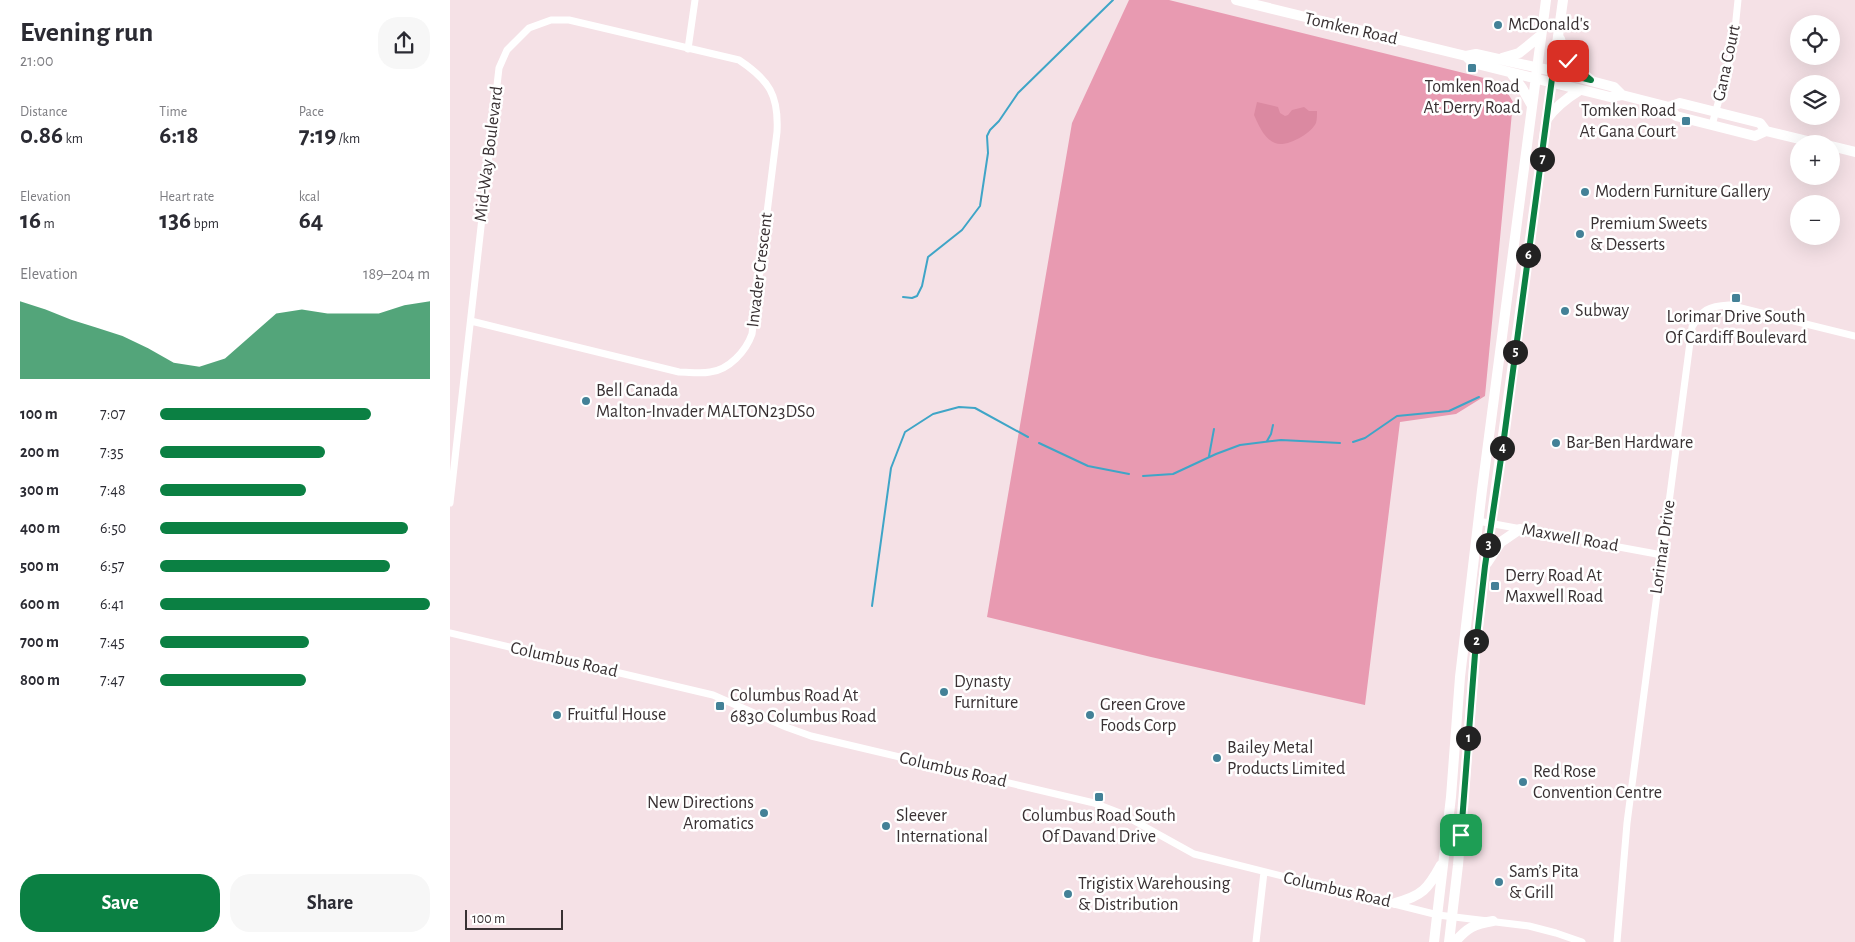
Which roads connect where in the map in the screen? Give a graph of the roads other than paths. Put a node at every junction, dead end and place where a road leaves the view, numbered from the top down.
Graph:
1 (694, 0) edge
2 (1236, 0) edge
3 (1546, 0) edge
4 (1563, 0) edge
5 (1738, 0) edge
6 (1558, 28) junction
7 (1540, 36) junction
8 (688, 49) junction
9 (1466, 56) junction
10 (1501, 58) junction
11 (1553, 71) junction
12 (1536, 72) junction
13 (1511, 74) junction
14 (1591, 80) junction
15 (1551, 82) junction
16 (1580, 90) junction
17 (1622, 96) junction
18 (1531, 104) junction
19 (1668, 107) junction
20 (1716, 112) junction
21 (1547, 119) junction
22 (1712, 125) junction
23 (1766, 131) junction
24 (1790, 137) edge
25 (1840, 148) edge
26 (1855, 152) edge
27 (471, 321) junction
28 (1855, 336) edge
29 (450, 503) edge
30 (1478, 521) junction
31 (1492, 524) junction
32 (1520, 529) junction
33 (1662, 554) junction
34 (1485, 566) junction
35 (450, 633) edge
36 (1444, 860) junction
37 (1264, 872) junction
38 (1395, 903) junction
39 (1438, 915) junction
40 (1452, 917) junction
41 (1493, 921) junction
42 (1256, 942) edge
43 (1434, 942) edge
44 (1449, 942) edge
45 (1454, 942) edge
46 (1582, 942) edge
47 (1617, 942) edge

1 - 8 street
2 - 9 main road, Tomken Road
3 - 7 main road
4 - 6 main road
5 - 20 street, Gana Court
6 - 11 main road
6 - 14 main road
7 - 10 main road
7 - 12 main road
8 - 27 street, Mid-Way Boulevard
8 - 27 street, Invader Crescent
9 - 10 main road, Tomken Road
9 - 13 main road, Tomken Road
10 - 12 main road, Tomken Road
11 - 12 main road, Tomken Road
11 - 14 main road, Tomken Road
11 - 15 main road
12 - 13 main road, Tomken Road
12 - 15 main road, Tomken Road
12 - 18 main road
13 - 18 main road
14 - 17 main road, Tomken Road
15 - 16 main road, Tomken Road
15 - 21 main road
16 - 17 main road, Tomken Road
16 - 21 main road
17 - 19 main road, Tomken Road
18 - 30 main road
19 - 20 main road, Tomken Road
19 - 22 main road, Tomken Road
20 - 22 street, Gana Court
20 - 23 main road, Tomken Road
21 - 31 main road
22 - 23 main road, Tomken Road
23 - 24 main road, Tomken Road
25 - 26 main road
27 - 29 street, Mid-Way Boulevard
28 - 33 street, Lorimar Drive
30 - 31 street, Maxwell Road
30 - 36 main road
31 - 32 street, Maxwell Road
31 - 34 main road
32 - 33 street, Maxwell Road
32 - 34 main road
33 - 47 street, Lorimar Drive
34 - 40 main road
35 - 37 street, Columbus Road
36 - 38 main road
36 - 39 main road
37 - 38 street, Columbus Road
37 - 42 street
38 - 39 street, Columbus Road
39 - 40 street, Columbus Road
39 - 43 main road
40 - 41 street, Columbus Road
40 - 44 main road
41 - 45 main road
41 - 46 street, Columbus Road

